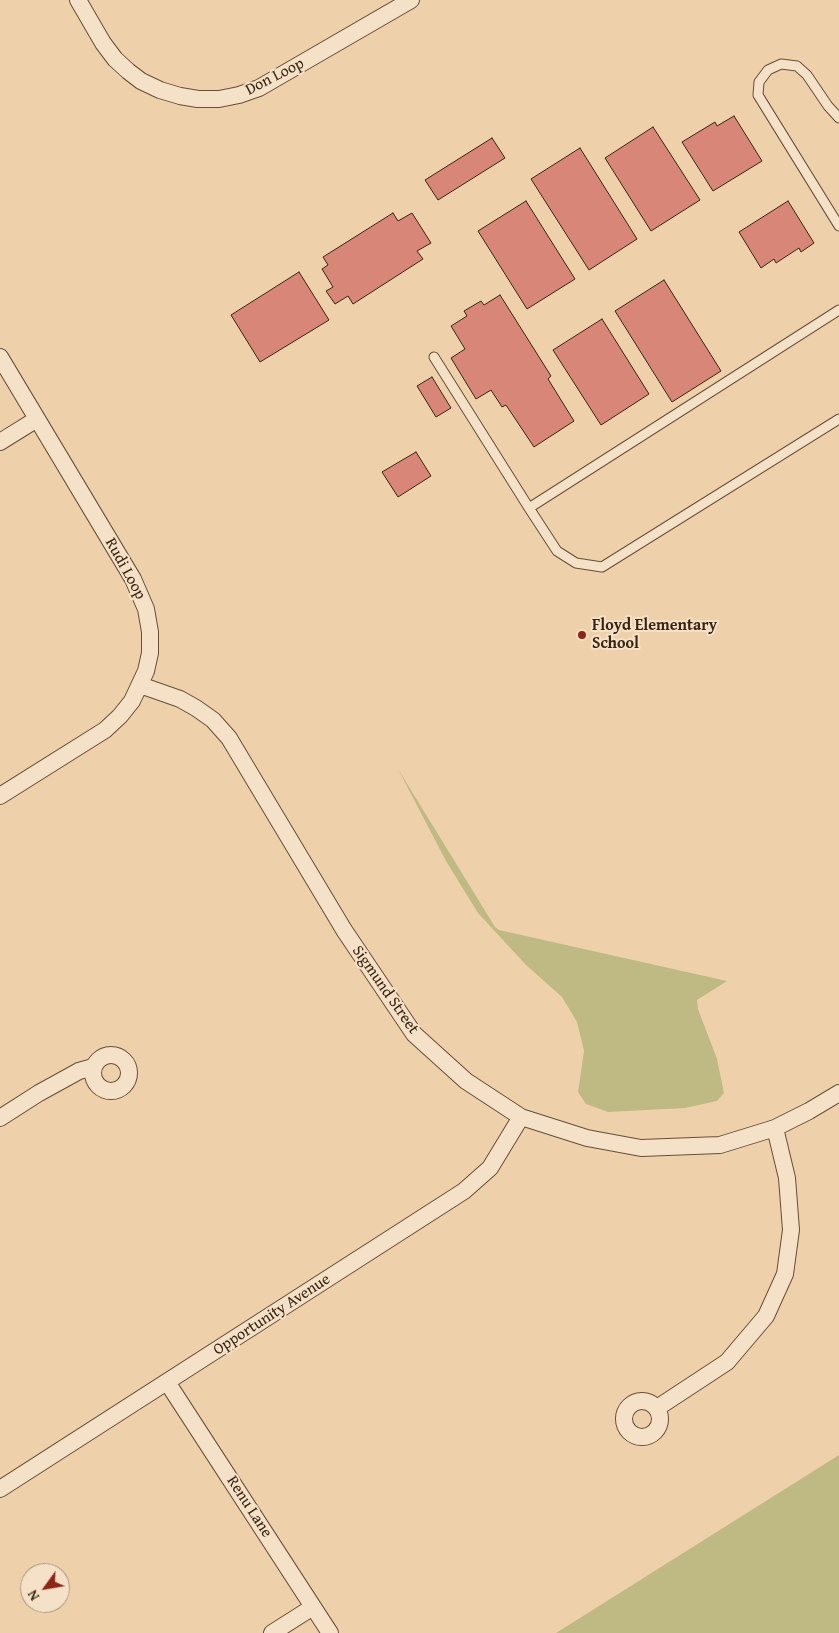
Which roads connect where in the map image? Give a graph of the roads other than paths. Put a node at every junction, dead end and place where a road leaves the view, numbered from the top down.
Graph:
1 (78, 0) edge
2 (411, 0) edge
3 (839, 118) edge
4 (839, 226) edge
5 (839, 310) edge
6 (0, 357) edge
7 (434, 357) dead end
8 (839, 418) edge
9 (37, 419) junction
10 (0, 442) edge
11 (529, 508) junction
12 (140, 685) junction
13 (0, 796) edge
14 (93, 1067) dead end
15 (839, 1093) edge
16 (521, 1117) junction
17 (0, 1118) edge
18 (775, 1128) junction
19 (167, 1382) junction
20 (657, 1408) dead end
21 (0, 1488) edge
22 (314, 1607) junction
23 (272, 1633) edge
24 (330, 1633) edge

1 - 2 street, Don Loop
3 - 4 lane
5 - 11 lane
6 - 9 street, Rudi Loop
7 - 11 lane
8 - 11 lane
9 - 10 street
9 - 12 street, Rudi Loop
12 - 13 street, Rudi Loop
12 - 16 street, Sigmund Street
14 - 17 street
15 - 18 street, Sigmund Street
16 - 18 street, Sigmund Street
16 - 19 street, Opportunity Avenue
18 - 20 street
19 - 21 street, Opportunity Avenue
19 - 22 street, Renu Lane
22 - 23 street
22 - 24 street, Renu Lane

